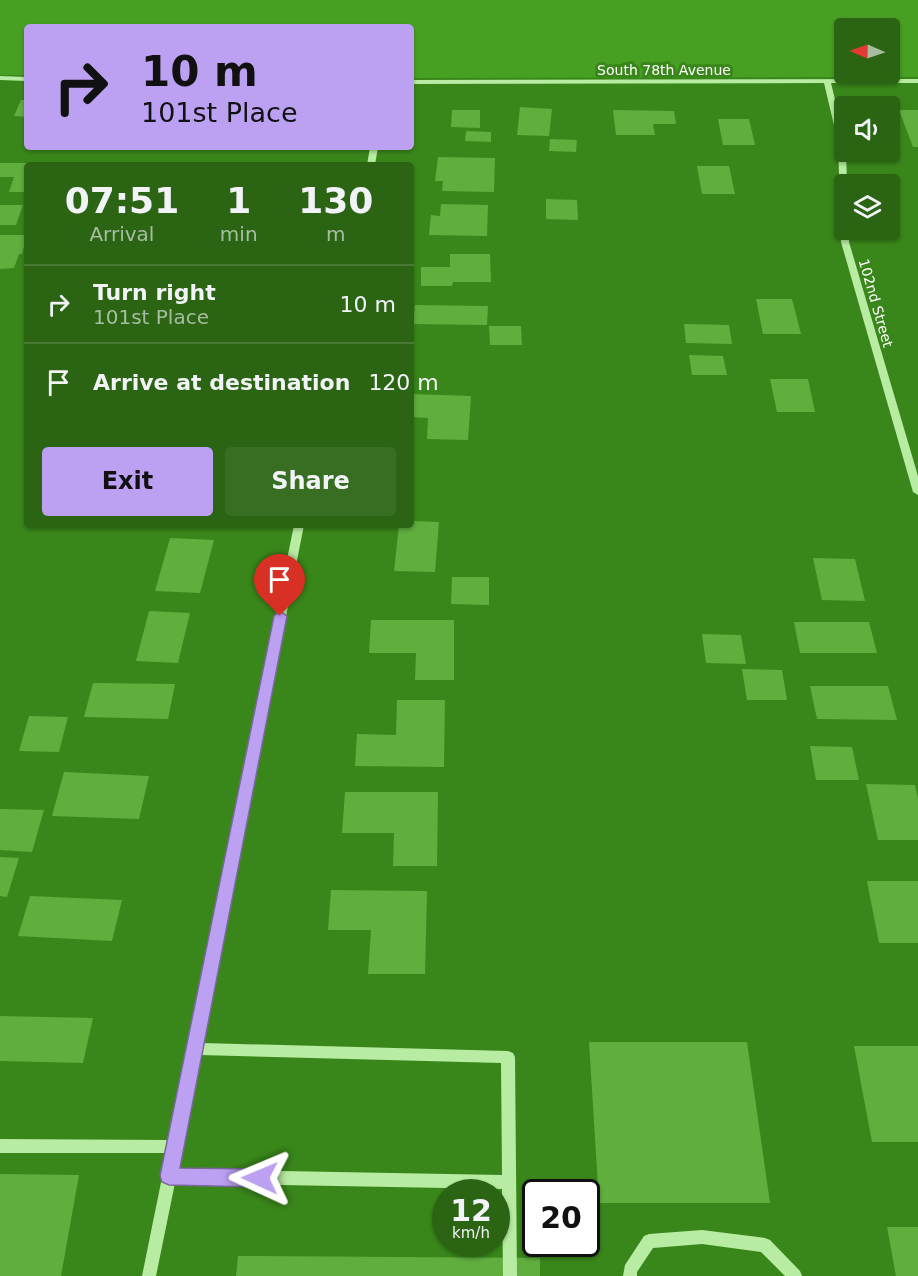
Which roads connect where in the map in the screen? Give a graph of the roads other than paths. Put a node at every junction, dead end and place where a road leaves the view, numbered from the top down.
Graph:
1 (0, 78) edge
2 (24, 79) edge
3 (828, 81) junction
4 (918, 81) edge
5 (414, 82) edge
6 (918, 492) edge
7 (298, 528) edge
8 (194, 1049) junction
9 (0, 1146) edge
10 (174, 1147) junction
11 (169, 1176) junction
12 (509, 1179) edge
13 (432, 1181) edge
14 (510, 1257) edge
15 (149, 1276) edge
16 (510, 1276) edge
17 (630, 1276) edge
18 (795, 1276) edge

1 - 2 street
3 - 4 street, South 78th Avenue
3 - 5 street, South 78th Avenue
3 - 6 street, 102nd Street
7 - 8 street
8 - 10 street
8 - 12 street
9 - 10 street
10 - 11 street
11 - 13 street
11 - 15 street
14 - 16 street
17 - 18 street

